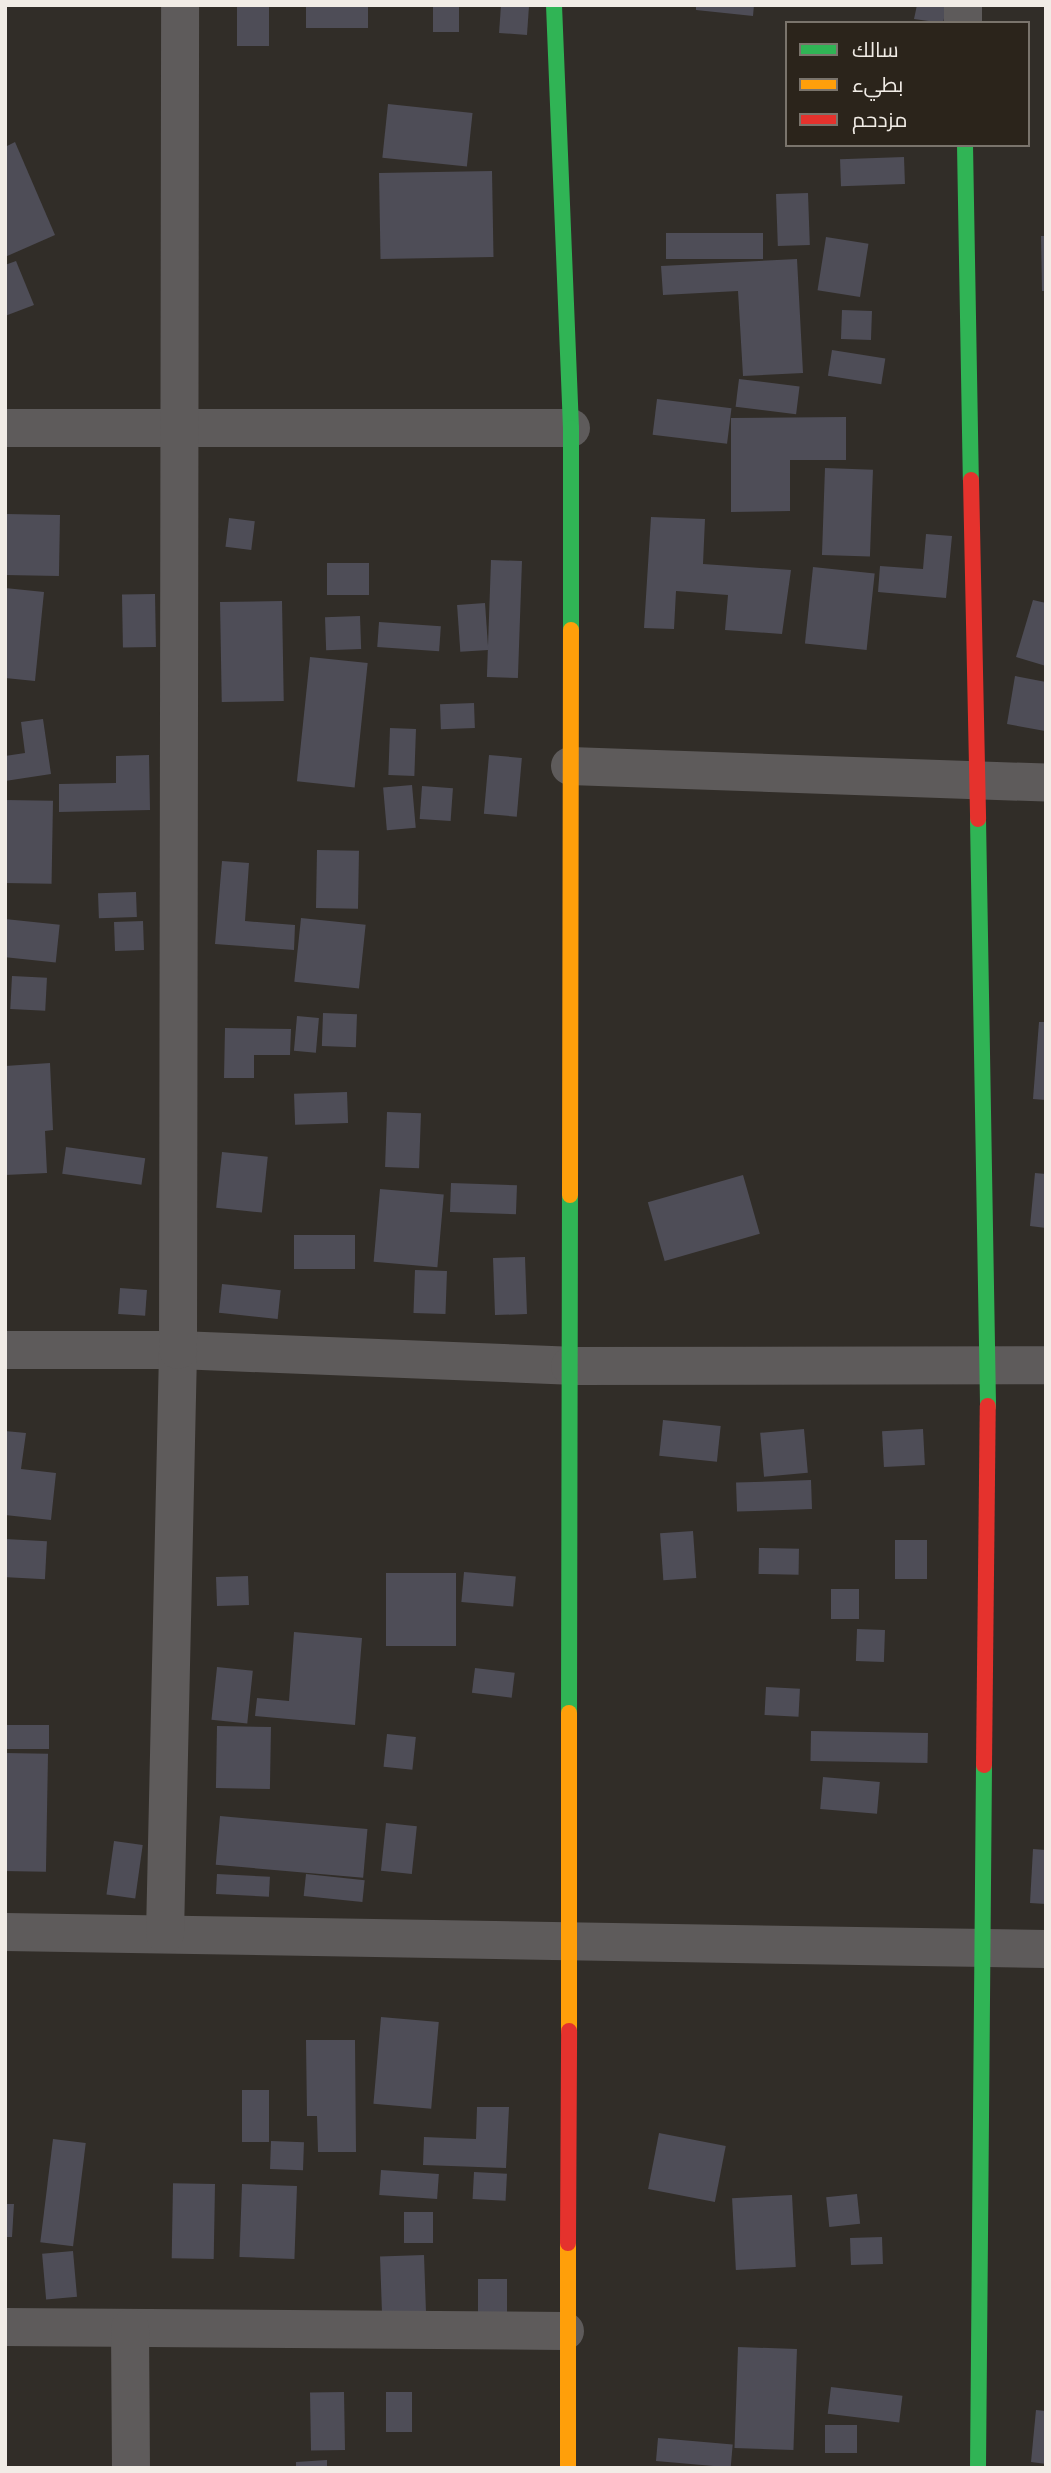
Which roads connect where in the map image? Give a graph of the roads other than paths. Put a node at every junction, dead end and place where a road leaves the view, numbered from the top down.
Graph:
1 (180, 5) edge
2 (554, 5) edge
3 (965, 147) edge
4 (177, 427) junction
5 (5, 428) edge
6 (571, 428) junction
7 (570, 766) junction
8 (977, 779) junction
9 (1046, 783) edge
10 (5, 1350) edge
11 (178, 1350) junction
12 (988, 1365) junction
13 (1046, 1365) edge
14 (570, 1366) junction
15 (5, 1932) edge
16 (165, 1934) junction
17 (567, 1940) junction
18 (982, 1949) junction
19 (1046, 1949) edge
20 (5, 2327) edge
21 (130, 2328) junction
22 (565, 2330) junction
23 (131, 2468) edge
24 (568, 2468) edge
25 (978, 2468) edge

1 - 4 street
2 - 6 street
3 - 8 street
4 - 5 street
4 - 6 street
4 - 11 street
6 - 7 street
7 - 8 street
7 - 14 street
8 - 9 street
8 - 12 street
10 - 11 street
11 - 14 street
11 - 16 street
12 - 13 street
12 - 14 street
12 - 18 street
14 - 17 street
15 - 16 street
16 - 17 street
17 - 18 street
17 - 22 street
18 - 19 street
18 - 25 street
20 - 21 street
21 - 22 street
21 - 23 street
22 - 24 street

